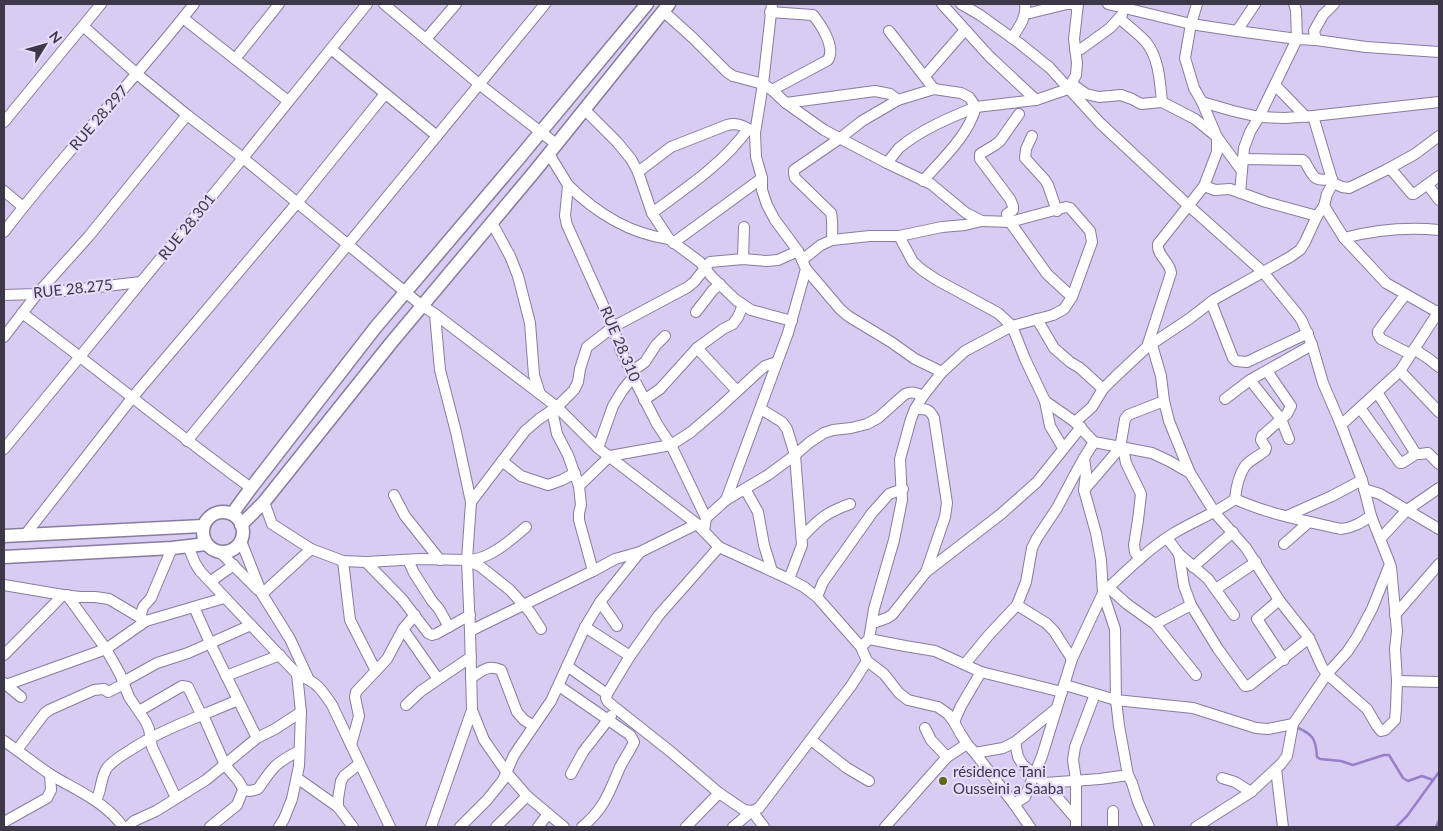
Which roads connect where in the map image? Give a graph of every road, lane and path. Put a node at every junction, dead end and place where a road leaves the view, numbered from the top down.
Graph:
1 (194, 4) edge
2 (279, 4) edge
3 (366, 4) edge
4 (384, 4) edge
5 (456, 4) edge
6 (545, 4) edge
7 (647, 4) edge
8 (942, 4) edge
9 (961, 4) edge
10 (1108, 4) edge
11 (1197, 4) edge
12 (1255, 4) edge
13 (1294, 4) edge
14 (1334, 4) edge
15 (99, 5) edge
16 (1077, 6) edge
17 (1129, 6) edge
18 (666, 7) edge
19 (771, 8) edge
20 (1025, 9) edge
21 (183, 18) junction
22 (1118, 18) junction
23 (1191, 24) junction
24 (83, 26) junction
25 (965, 30) junction
26 (890, 31) dead end
27 (1237, 31) junction
28 (1012, 38) junction
29 (426, 39) junction
30 (1297, 39) junction
31 (1316, 40) junction
32 (331, 50) junction
33 (1076, 50) junction
34 (1439, 52) edge
35 (235, 60) junction
36 (137, 74) junction
37 (925, 76) junction
38 (479, 84) junction
39 (1274, 84) junction
40 (767, 87) junction
41 (1070, 87) junction
42 (934, 89) junction
43 (385, 94) junction
44 (898, 100) junction
45 (1036, 100) junction
46 (288, 101) junction
47 (1162, 102) junction
48 (1202, 102) junction
49 (1439, 102) edge
50 (786, 103) junction
51 (976, 107) junction
52 (584, 109) junction
53 (1019, 114) dead end
54 (187, 115) junction
55 (1310, 116) junction
56 (1259, 117) junction
57 (4, 122) edge
58 (752, 131) junction
59 (541, 132) junction
60 (437, 136) junction
61 (1032, 136) dead end
62 (1439, 136) edge
63 (1217, 137) junction
64 (840, 139) junction
65 (552, 149) junction
66 (243, 158) junction
67 (1243, 159) junction
68 (886, 163) junction
69 (1390, 168) junction
70 (1242, 171) junction
71 (638, 172) junction
72 (1439, 176) edge
73 (762, 178) junction
74 (923, 181) junction
75 (1332, 181) junction
76 (1428, 184) junction
77 (568, 185) junction
78 (1204, 186) junction
79 (4, 191) edge
80 (1240, 193) junction
81 (1439, 200) edge
82 (297, 203) junction
83 (23, 206) junction
84 (1189, 206) junction
85 (1324, 206) junction
86 (1057, 211) junction
87 (652, 213) junction
88 (1317, 216) junction
89 (982, 221) junction
90 (1010, 222) junction
91 (492, 223) junction
92 (744, 228) dead end
93 (1439, 230) edge
94 (4, 232) edge
95 (899, 236) junction
96 (1344, 238) junction
97 (832, 240) junction
98 (671, 241) junction
99 (348, 245) junction
100 (743, 259) junction
101 (802, 260) junction
102 (705, 268) junction
103 (1263, 272) junction
104 (141, 282) junction
105 (720, 284) junction
106 (406, 292) junction
107 (37, 294) junction
108 (4, 295) edge
109 (1405, 295) junction
110 (1072, 297) junction
111 (1212, 302) junction
112 (421, 305) junction
113 (743, 305) junction
114 (696, 312) dead end
115 (1439, 312) edge
116 (22, 313) junction
117 (435, 314) junction
118 (1037, 319) junction
119 (792, 321) junction
120 (1012, 326) junction
121 (613, 327) junction
122 (1308, 333) junction
123 (665, 336) dead end
124 (4, 337) edge
125 (1312, 345) junction
126 (1149, 346) junction
127 (697, 348) junction
128 (1412, 352) junction
129 (80, 356) junction
130 (777, 362) junction
131 (1439, 368) edge
132 (1267, 371) junction
133 (1400, 371) junction
134 (942, 372) junction
135 (632, 375) junction
136 (1250, 380) junction
137 (1104, 389) junction
138 (737, 391) junction
139 (1377, 392) junction
140 (540, 394) junction
141 (923, 396) junction
142 (132, 398) junction
143 (1225, 399) dead end
144 (644, 400) junction
145 (1164, 400) junction
146 (1045, 401) junction
147 (1360, 408) junction
148 (554, 409) junction
149 (761, 409) junction
150 (915, 409) junction
151 (1439, 412) edge
152 (1281, 419) junction
153 (1078, 424) junction
154 (1341, 425) junction
155 (1289, 439) dead end
156 (188, 441) junction
157 (1094, 442) junction
158 (671, 445) junction
159 (598, 448) junction
160 (1063, 448) junction
161 (1121, 448) junction
162 (4, 449) edge
163 (1416, 454) junction
164 (795, 455) junction
165 (610, 456) junction
166 (1084, 458) junction
167 (502, 461) junction
168 (1439, 464) edge
169 (574, 472) junction
170 (1190, 473) junction
171 (1363, 485) junction
172 (579, 486) junction
173 (251, 488) junction
174 (1439, 488) edge
175 (746, 489) junction
176 (902, 489) junction
177 (1084, 490) junction
178 (394, 495) dead end
179 (1235, 499) junction
180 (726, 500) junction
181 (264, 502) junction
182 (471, 502) junction
183 (850, 504) dead end
184 (1407, 510) junction
185 (1214, 512) junction
186 (232, 514) junction
187 (1287, 516) junction
188 (1371, 516) junction
189 (1309, 522) junction
190 (702, 524) junction
191 (241, 525) junction
192 (203, 526) junction
193 (526, 527) dead end
194 (1439, 529) edge
195 (1233, 532) junction
196 (25, 535) junction
197 (4, 536) edge
198 (803, 536) junction
199 (1167, 538) junction
200 (1381, 538) junction
201 (241, 541) junction
202 (206, 544) junction
203 (1284, 544) dead end
204 (188, 546) junction
205 (719, 547) junction
206 (172, 548) junction
207 (311, 549) junction
208 (640, 552) junction
209 (221, 553) junction
210 (1179, 554) junction
211 (4, 557) edge
212 (1140, 559) junction
213 (408, 560) junction
214 (440, 560) junction
215 (467, 560) junction
216 (343, 561) junction
217 (366, 562) junction
218 (1256, 562) junction
219 (1390, 564) junction
220 (1439, 564) edge
221 (234, 565) junction
222 (1193, 567) junction
223 (593, 571) junction
224 (772, 571) junction
225 (926, 572) junction
226 (789, 579) junction
227 (210, 581) junction
228 (4, 584) edge
229 (1216, 589) junction
230 (1106, 591) junction
231 (262, 594) junction
232 (65, 595) junction
233 (817, 597) junction
234 (224, 598) junction
235 (1279, 600) junction
236 (600, 602) junction
237 (524, 604) junction
238 (1190, 604) junction
239 (1017, 605) junction
240 (194, 607) junction
241 (415, 615) junction
242 (470, 615) junction
243 (1234, 615) dead end
244 (1395, 616) junction
245 (143, 620) junction
246 (873, 624) junction
247 (1156, 624) junction
248 (251, 625) junction
249 (618, 626) dead end
250 (449, 627) junction
251 (585, 627) junction
252 (403, 629) junction
253 (541, 629) dead end
254 (470, 631) junction
255 (1309, 638) junction
256 (869, 639) junction
257 (210, 643) junction
258 (861, 647) junction
259 (106, 650) junction
260 (4, 655) edge
261 (280, 655) junction
262 (471, 656) junction
263 (630, 656) junction
264 (1072, 659) junction
265 (1284, 660) junction
266 (867, 661) junction
267 (965, 664) junction
268 (567, 666) junction
269 (376, 671) junction
270 (981, 672) junction
271 (297, 674) junction
272 (1328, 674) junction
273 (1196, 675) dead end
274 (226, 676) junction
275 (472, 678) junction
276 (438, 679) junction
277 (309, 680) junction
278 (1397, 681) junction
279 (1439, 682) edge
280 (123, 683) junction
281 (5, 684) edge
282 (559, 686) junction
283 (1064, 688) junction
284 (607, 694) junction
285 (1095, 694) junction
286 (21, 697) dead end
287 (238, 700) junction
288 (1116, 700) junction
289 (406, 705) dead end
290 (1056, 709) junction
291 (472, 710) junction
292 (617, 710) junction
293 (139, 711) junction
294 (301, 712) junction
295 (203, 715) junction
296 (608, 720) junction
297 (954, 722) junction
298 (1293, 724) junction
299 (534, 726) junction
300 (925, 728) dead end
301 (151, 737) junction
302 (257, 738) junction
303 (811, 740) junction
304 (4, 741) edge
305 (1015, 742) junction
306 (967, 744) junction
307 (351, 745) junction
308 (18, 750) junction
309 (299, 751) junction
310 (975, 753) junction
311 (947, 758) junction
312 (360, 764) junction
313 (225, 765) junction
314 (1276, 768) junction
315 (507, 773) junction
316 (50, 774) junction
317 (571, 774) dead end
318 (1035, 774) junction
319 (1128, 775) junction
320 (297, 778) junction
321 (1222, 778) dead end
322 (1076, 780) junction
323 (869, 781) dead end
324 (1045, 783) junction
325 (243, 790) junction
326 (1250, 792) junction
327 (719, 793) junction
328 (527, 796) junction
329 (176, 798) junction
330 (96, 800) junction
331 (1014, 804) junction
332 (338, 807) junction
333 (752, 811) junction
334 (1113, 811) dead end
335 (548, 814) junction
336 (4, 822) edge
337 (1076, 823) edge
338 (122, 827) edge
339 (128, 827) edge
340 (210, 827) edge
341 (279, 827) edge
342 (353, 827) edge
343 (390, 827) edge
344 (431, 827) edge
345 (460, 827) edge
346 (496, 827) edge
347 (538, 827) edge
348 (562, 827) edge
349 (582, 827) edge
350 (686, 827) edge
351 (733, 827) edge
352 (764, 827) edge
353 (886, 827) edge
354 (1030, 827) edge
355 (1113, 827) edge
356 (1149, 827) edge
357 (1196, 827) edge
358 (1282, 827) edge

1 - 21 street, RUE 28.297
2 - 35 street
3 - 32 street, RUE 28.301
4 - 29 street
5 - 29 street
6 - 38 street
7 - 59 main road
8 - 25 street
9 - 28 street
10 - 17 street
11 - 23 street
12 - 27 street
13 - 30 street
14 - 31 street
15 - 24 street
16 - 20 street
16 - 33 street
17 - 22 street
17 - 23 street
18 - 40 street
18 - 52 main road
19 - 40 street
19 - 40 street
20 - 28 street
21 - 35 street
21 - 36 street, RUE 28.297
22 - 33 street
22 - 47 street
23 - 27 street
23 - 48 street
24 - 36 street
24 - 57 street
25 - 37 street
25 - 45 street
26 - 37 street
27 - 30 street
28 - 41 street
29 - 38 street
30 - 31 street
30 - 39 street
31 - 34 street
32 - 43 street
32 - 46 street, RUE 28.301
33 - 41 street
35 - 46 street
36 - 54 street
36 - 83 street, RUE 28.297
37 - 42 street
38 - 59 street
38 - 60 street
39 - 55 street
39 - 56 street
40 - 50 street
40 - 58 street
41 - 45 street
41 - 47 street
41 - 84 street
42 - 44 street
42 - 51 street
43 - 60 street
43 - 82 street
44 - 50 street
44 - 64 street
45 - 51 street
46 - 66 street, RUE 28.301
47 - 63 street
48 - 56 street
48 - 63 street
49 - 55 street
50 - 64 street
51 - 68 street
51 - 74 street
52 - 65 main road
52 - 71 street
53 - 90 street
54 - 66 street
54 - 107 street
55 - 56 street
55 - 75 street
56 - 67 street
58 - 71 street
58 - 73 street
58 - 87 street
59 - 65 street
59 - 106 main road
60 - 99 street
61 - 86 street
62 - 69 street
63 - 70 street
63 - 78 street
64 - 68 street
64 - 97 street
65 - 77 street
65 - 91 main road
66 - 82 street
66 - 104 street, RUE 28.301
67 - 70 street
67 - 75 street
68 - 74 street
69 - 75 street
69 - 76 street
70 - 80 street
71 - 87 street
72 - 76 street
73 - 98 street
73 - 101 street
74 - 89 street
75 - 85 street
76 - 81 street
77 - 98 street
77 - 121 street, RUE 28.310
78 - 80 street
78 - 84 street
79 - 83 street
80 - 88 street
82 - 99 street
82 - 142 street
83 - 94 street, RUE 28.297
84 - 103 street
84 - 126 street
85 - 88 street
85 - 96 street
86 - 90 street
86 - 110 street
87 - 98 street
88 - 103 street
89 - 90 street
89 - 95 street
90 - 110 street
91 - 112 main road
91 - 140 street
92 - 100 street
93 - 96 street
95 - 97 street
95 - 120 street
96 - 109 street
97 - 101 street
98 - 102 street
99 - 106 street
99 - 156 street
100 - 101 street
100 - 102 street
101 - 119 street
101 - 134 street
102 - 105 street
102 - 121 street
103 - 111 street
103 - 122 street
104 - 107 street, RUE 28.275
104 - 129 street, RUE 28.301
105 - 113 street
105 - 114 street
106 - 112 street
106 - 173 main road
107 - 108 street, RUE 28.275
107 - 116 street
109 - 115 street
109 - 128 street
110 - 118 street
111 - 122 street
111 - 126 street
112 - 117 street
112 - 181 main road
113 - 119 street
113 - 127 street
115 - 128 street
116 - 124 street
116 - 129 street
117 - 140 street
117 - 182 street
118 - 120 street
118 - 137 street
119 - 130 street
120 - 134 street
120 - 146 street
121 - 135 street, RUE 28.310
121 - 148 street
122 - 125 street
123 - 135 street
125 - 132 street
125 - 154 street
126 - 137 street
126 - 145 street
127 - 138 street
127 - 144 street
128 - 131 street
128 - 133 street
129 - 142 street
129 - 162 street, RUE 28.301
130 - 138 street
130 - 149 street
132 - 136 street
132 - 152 street
133 - 139 street
133 - 151 street
134 - 141 street
135 - 144 street, RUE 28.310
135 - 159 street
136 - 143 street
136 - 152 street
137 - 153 street
138 - 158 street
139 - 147 street
139 - 163 street
140 - 148 street
141 - 150 street
141 - 164 street
142 - 156 street
142 - 196 street
144 - 158 street, RUE 28.310
145 - 161 street
145 - 170 street
146 - 153 street
146 - 160 street
147 - 154 street
147 - 163 street
148 - 159 street
148 - 167 street
148 - 169 street
149 - 164 street
149 - 180 street
150 - 176 street
150 - 225 street
152 - 155 street
152 - 179 street
153 - 157 street
153 - 160 street
154 - 171 street
156 - 173 street
157 - 161 street
157 - 166 street
158 - 165 street
158 - 190 street, RUE 28.310
159 - 165 street
160 - 225 street
161 - 170 street
161 - 177 street
161 - 212 street
163 - 168 street
164 - 175 street
164 - 198 street
165 - 172 street
165 - 190 street
166 - 177 street
166 - 239 street
167 - 169 street
167 - 182 street
169 - 172 street
170 - 185 street
171 - 184 street
171 - 187 street
171 - 188 street
172 - 223 street
173 - 186 main road
174 - 184 street
175 - 180 street
175 - 224 street
176 - 233 street
176 - 246 street
177 - 230 street
178 - 214 street
179 - 185 street
179 - 187 street
180 - 190 street
181 - 191 main road
181 - 207 street
182 - 215 street
183 - 198 street
184 - 194 street
184 - 200 street
185 - 195 street
185 - 199 street
186 - 191 main road
186 - 192 main road
187 - 189 street
188 - 189 street
188 - 200 street
189 - 203 street
190 - 205 street
190 - 208 street
191 - 201 main road
192 - 196 main road
192 - 202 main road
193 - 215 street
195 - 218 street
195 - 222 street
196 - 197 main road
198 - 226 street
199 - 210 street
199 - 212 street
200 - 219 street
201 - 209 main road
201 - 231 street
202 - 204 main road
202 - 209 main road
204 - 206 main road
204 - 227 street
205 - 224 street
205 - 263 street
206 - 211 main road
206 - 245 street
207 - 216 street
207 - 231 street
208 - 223 street
208 - 236 street
209 - 221 street
210 - 222 street
210 - 238 street
212 - 230 street
213 - 214 street
213 - 217 street
213 - 250 street
214 - 215 street
215 - 237 street
215 - 242 street
216 - 217 street
216 - 269 street
217 - 241 street
218 - 229 street
218 - 235 street
219 - 244 street
219 - 272 street
220 - 244 street
221 - 227 street
221 - 231 street
222 - 229 street
223 - 237 street
224 - 226 street
225 - 246 street
226 - 233 street
227 - 234 street
228 - 232 street
229 - 243 street
230 - 247 street
230 - 264 street
230 - 288 street
231 - 277 street
232 - 245 street
232 - 259 street
232 - 260 street
233 - 258 street
234 - 240 street
234 - 248 street
235 - 255 street
235 - 265 street
236 - 249 street
236 - 251 street
237 - 253 street
237 - 254 street
238 - 247 street
238 - 265 street
239 - 264 street
239 - 267 street
240 - 245 street
240 - 257 street
241 - 250 street
241 - 252 street
242 - 250 street
242 - 254 street
244 - 278 street
245 - 259 street
246 - 256 street
247 - 273 street
248 - 257 street
248 - 261 street
251 - 263 street
251 - 268 street
252 - 269 street
252 - 276 street
254 - 262 street
255 - 265 street
255 - 272 street
256 - 258 street
256 - 267 street
257 - 274 street
257 - 280 street
258 - 266 street
259 - 280 street
259 - 281 street
261 - 271 street
261 - 274 street
262 - 275 street
262 - 276 street
263 - 284 street
264 - 283 street
266 - 297 street
266 - 303 street
267 - 270 street
268 - 282 street
268 - 284 street
269 - 307 street
270 - 283 street
270 - 297 street
271 - 277 street
271 - 294 street
272 - 278 street
272 - 298 street
274 - 287 street
275 - 291 street
275 - 299 street
276 - 289 street
277 - 307 street
278 - 279 street
280 - 293 street
280 - 308 street
281 - 286 street
282 - 296 street
282 - 299 street
283 - 285 street
283 - 290 street
284 - 292 street
285 - 288 street
285 - 322 street
287 - 295 street
287 - 302 street
288 - 298 street
288 - 319 street
290 - 305 street
290 - 318 street
291 - 315 street
291 - 344 street
292 - 296 street
292 - 327 street
293 - 295 street
293 - 301 street
294 - 302 street
294 - 309 street
295 - 301 street
295 - 313 street
296 - 317 street
296 - 349 street
297 - 306 street
298 - 314 street
299 - 315 street
300 - 311 street
301 - 329 street
301 - 330 street
302 - 313 street
303 - 323 street
303 - 333 street
304 - 308 street
305 - 310 street
305 - 318 street
306 - 310 street
306 - 311 street
307 - 312 street
308 - 316 street
309 - 320 street
309 - 325 street
310 - 331 street
311 - 353 street
312 - 332 street
312 - 343 street
313 - 325 street
313 - 329 street
314 - 326 street
314 - 358 street
315 - 328 street
315 - 345 street
316 - 330 street
316 - 336 street
318 - 324 street
318 - 331 street
319 - 322 street
319 - 356 street
320 - 332 street
320 - 341 street
321 - 326 street
322 - 324 street
322 - 337 street
324 - 337 street
325 - 340 street
326 - 357 street
327 - 333 street
327 - 350 street
328 - 335 street
328 - 346 street
329 - 339 street
330 - 338 street
331 - 354 street
332 - 342 street
333 - 351 street
333 - 352 street
334 - 355 street
335 - 347 street
335 - 348 street

